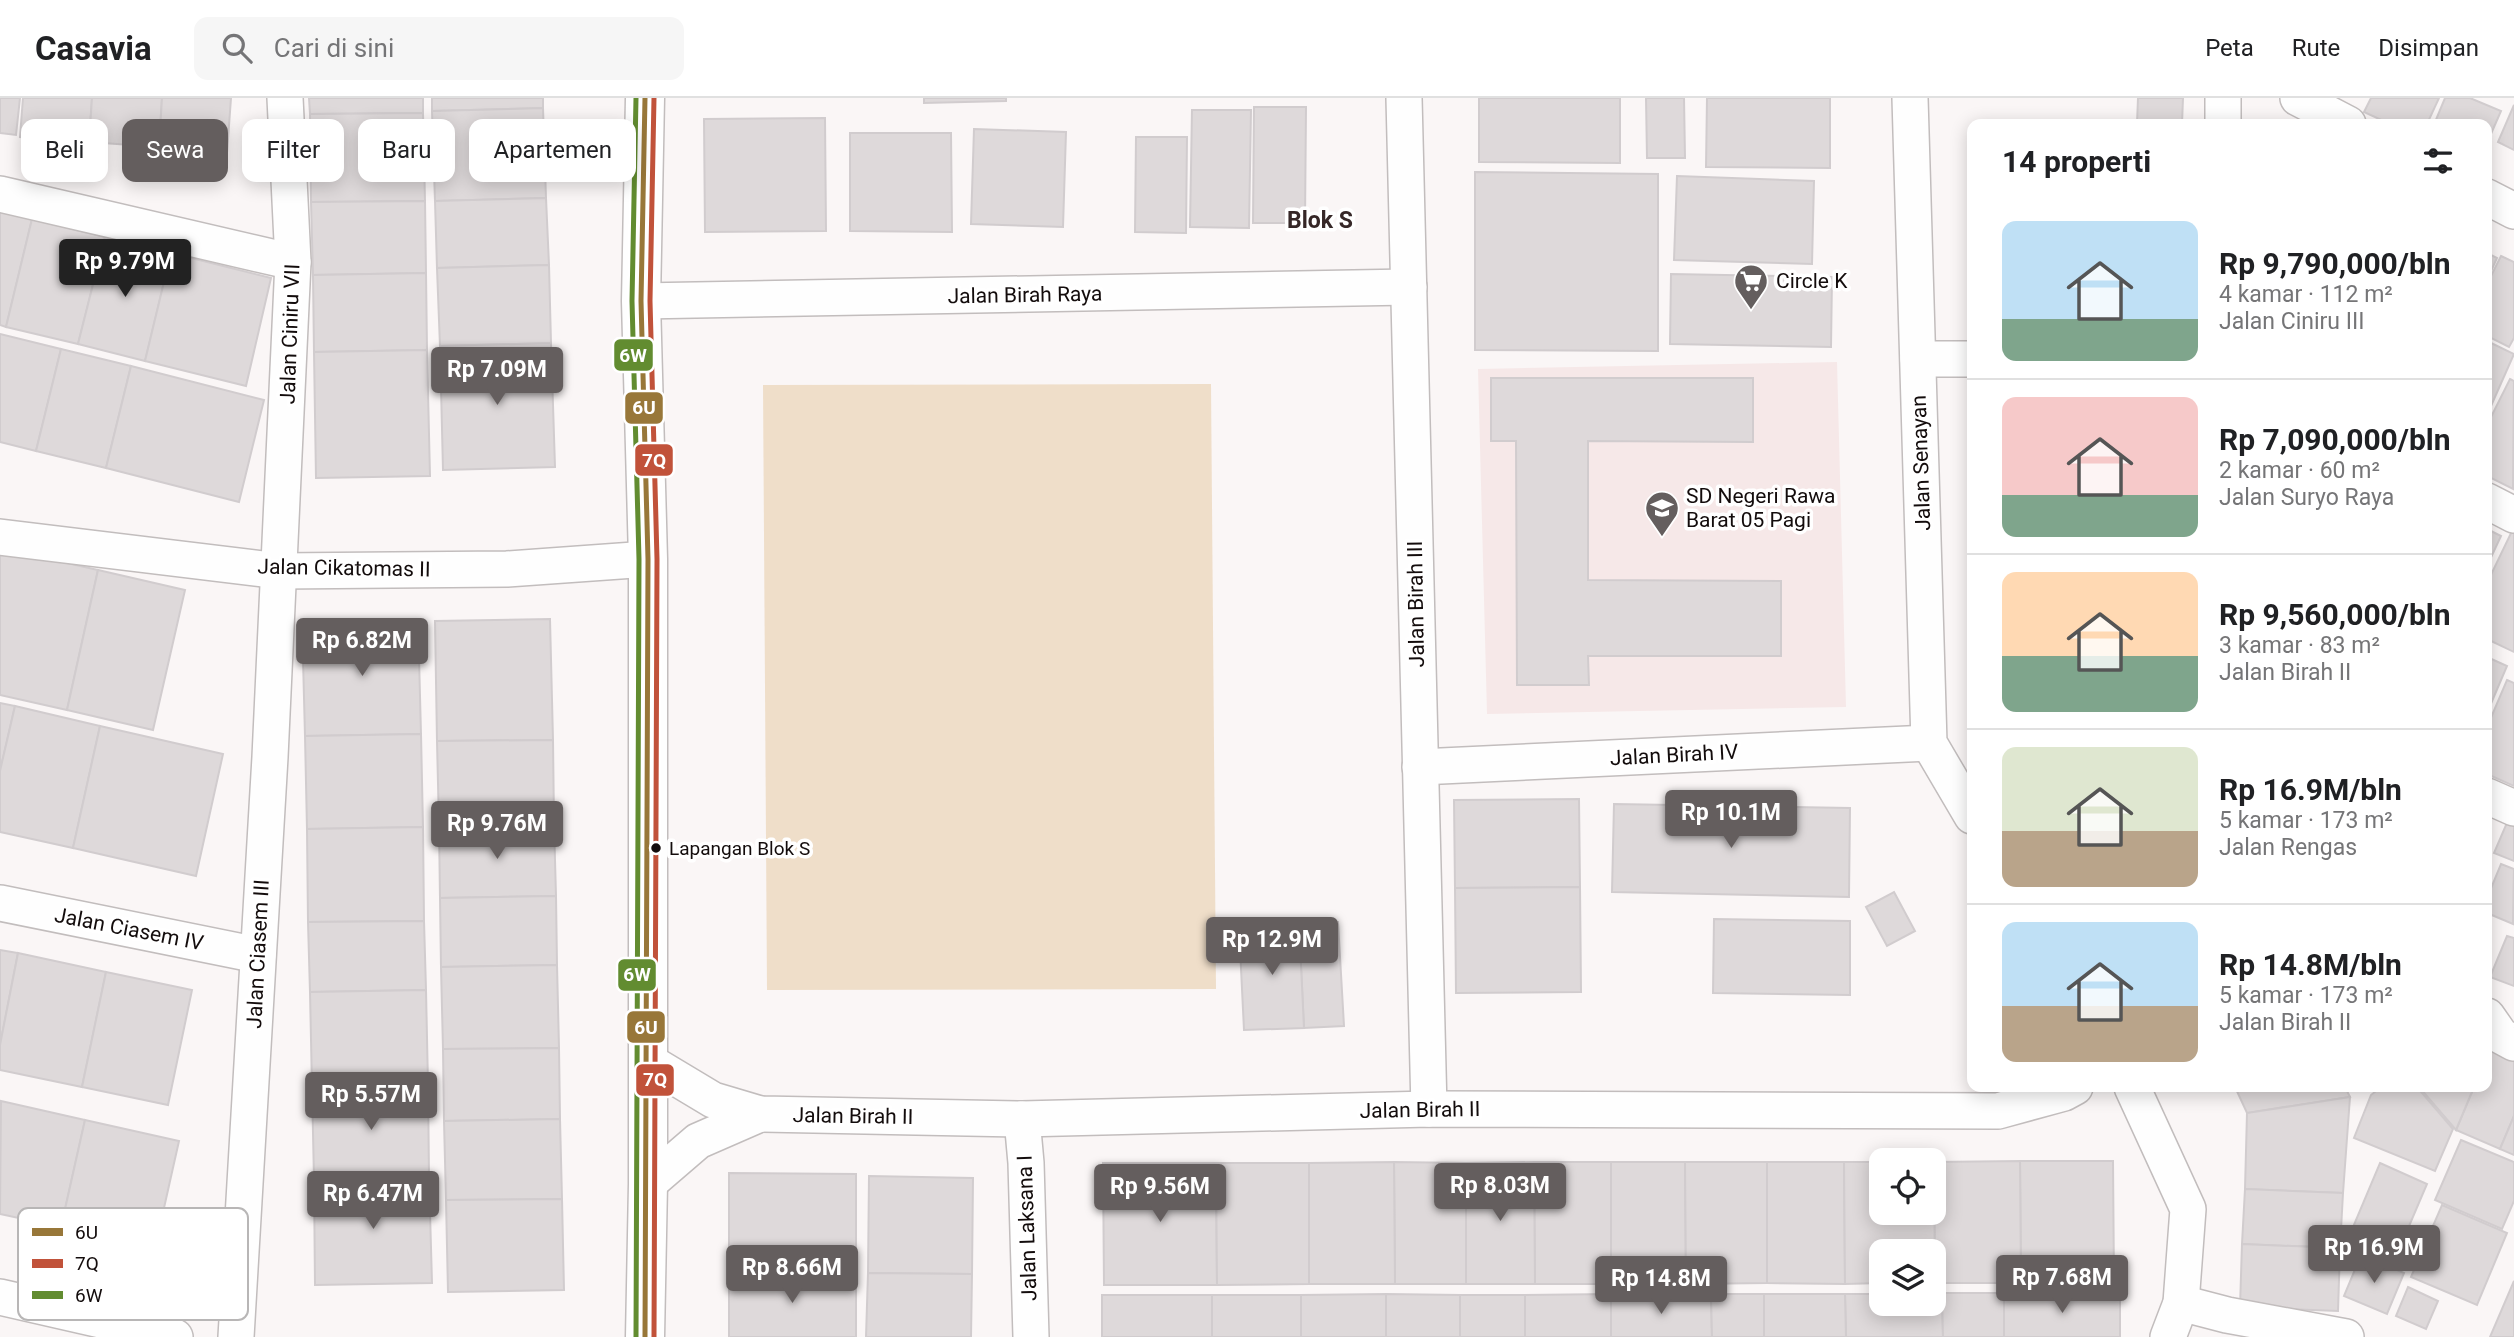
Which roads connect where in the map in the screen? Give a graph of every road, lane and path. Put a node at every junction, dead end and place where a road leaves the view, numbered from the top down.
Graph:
1 (285, 98) edge
2 (645, 98) edge
3 (1404, 98) edge
4 (1910, 98) edge
5 (2223, 98) edge
6 (2298, 98) edge
7 (2223, 119) edge
8 (2338, 119) edge
9 (0, 194) edge
10 (2492, 200) edge
11 (2514, 211) edge
12 (293, 262) junction
13 (1409, 287) junction
14 (641, 301) junction
15 (1917, 359) junction
16 (1967, 359) edge
17 (2492, 503) edge
18 (2514, 515) edge
19 (0, 537) edge
20 (648, 559) junction
21 (279, 571) junction
22 (1929, 743) junction
23 (1420, 766) junction
24 (2492, 798) edge
25 (1967, 808) edge
26 (2514, 808) edge
27 (0, 903) edge
28 (258, 955) junction
29 (2492, 1023) edge
30 (2514, 1043) edge
31 (648, 1061) junction
32 (2060, 1092) edge
33 (2134, 1092) edge
34 (1429, 1109) junction
35 (760, 1114) junction
36 (1022, 1119) junction
37 (648, 1185) junction
38 (243, 1208) edge
39 (0, 1297) edge
40 (18, 1301) edge
41 (2181, 1303) junction
42 (101, 1320) edge
43 (2235, 1326) edge
44 (175, 1337) edge
45 (645, 1337) edge
46 (1031, 1337) edge
47 (2168, 1337) edge
48 (2346, 1337) edge

1 - 12 street, Jalan Ciniru VII
2 - 14 main road
3 - 13 street, Jalan Birah III
4 - 15 street, Jalan Senayan
5 - 7 street
6 - 8 street
9 - 12 street
10 - 11 street
12 - 21 street, Jalan Ciniru VII
13 - 14 street, Jalan Birah Raya
13 - 23 street, Jalan Birah III
14 - 20 main road
15 - 16 street
15 - 22 street, Jalan Senayan
17 - 18 street
19 - 21 street, Jalan Cikatomas II
20 - 21 street, Jalan Cikatomas II
20 - 31 main road
21 - 28 street, Jalan Ciasem III
22 - 23 street, Jalan Birah IV
22 - 25 street, Jalan Senayan
23 - 34 street, Jalan Birah III
24 - 26 street
27 - 28 street, Jalan Ciasem IV
28 - 38 street, Jalan Ciasem III
29 - 30 street
31 - 35 street, Jalan Birah II
31 - 37 main road
32 - 34 street, Jalan Birah II
33 - 41 street
34 - 36 street, Jalan Birah II
35 - 36 street, Jalan Birah II
35 - 37 street, Jalan Birah II
36 - 46 street, Jalan Laksana I
37 - 45 main road
39 - 40 street
41 - 43 street
41 - 47 street
42 - 44 street
43 - 48 street

